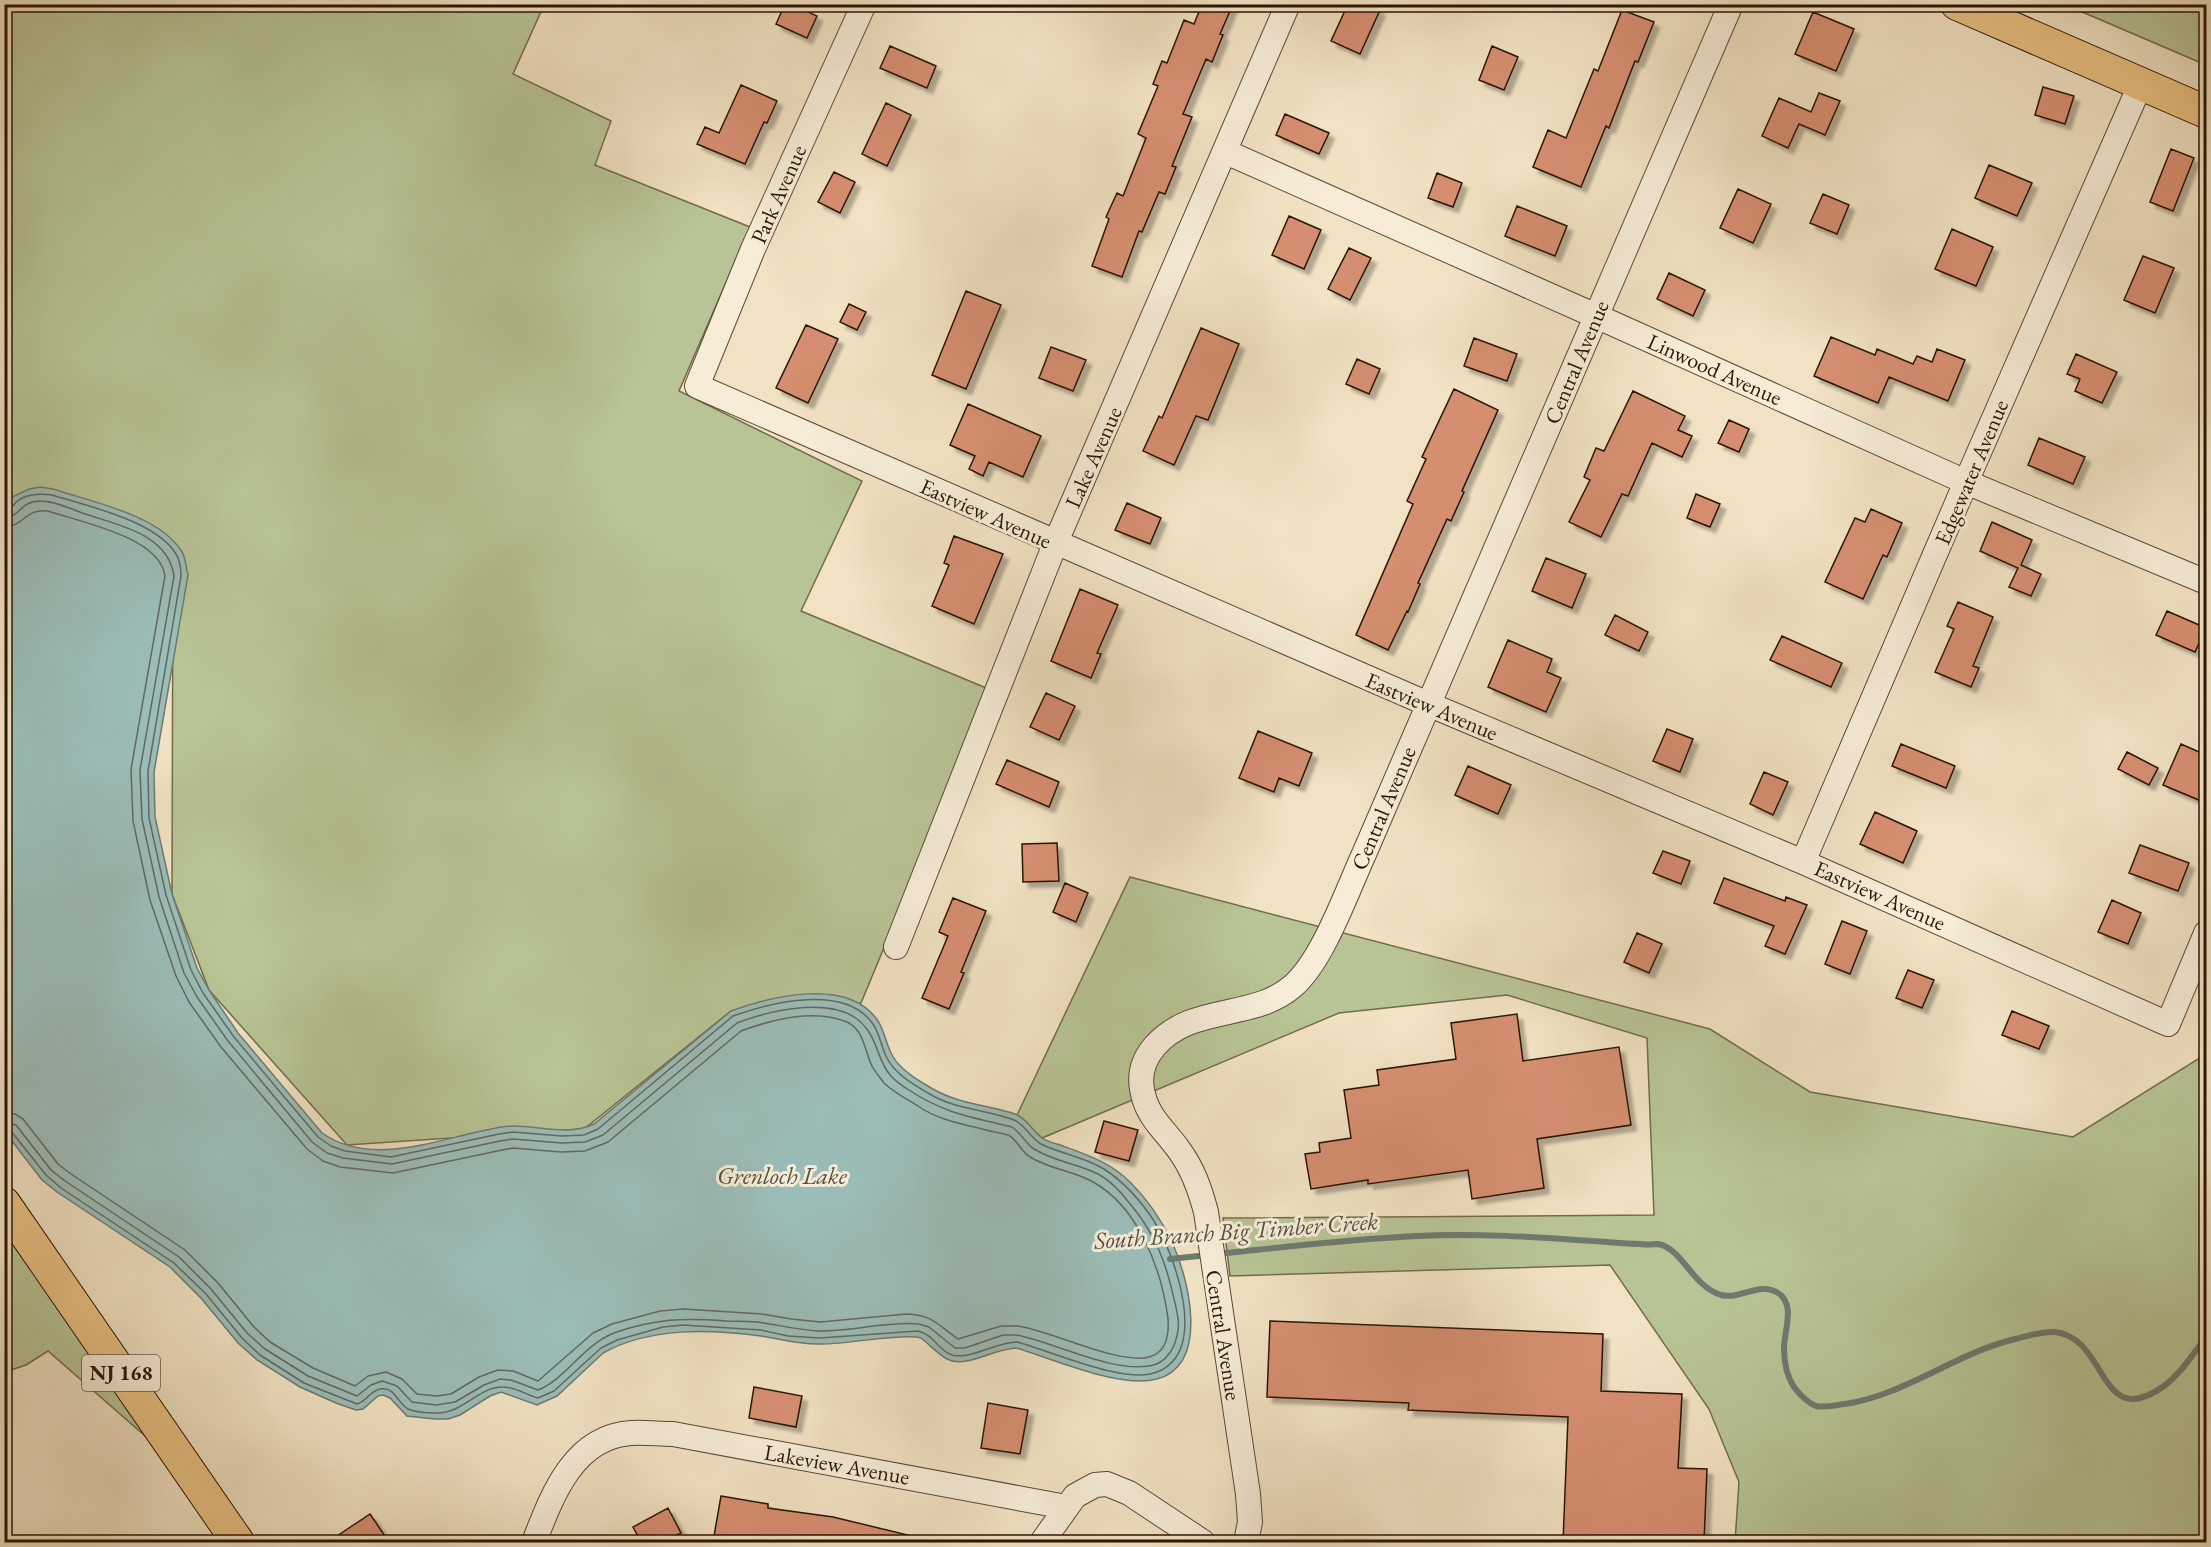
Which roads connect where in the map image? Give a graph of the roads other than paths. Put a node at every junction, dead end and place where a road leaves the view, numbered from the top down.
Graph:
1 (864, 4) edge
2 (1288, 4) edge
3 (1731, 4) edge
4 (1957, 4) edge
5 (2141, 83) junction
6 (2206, 112) edge
7 (1226, 152) junction
8 (1596, 315) junction
9 (697, 386) joint
10 (1966, 482) junction
11 (1056, 544) junction
12 (2206, 582) edge
13 (1428, 704) junction
14 (1803, 861) junction
15 (2206, 933) edge
16 (896, 946) dead end
17 (4, 1203) edge
18 (1066, 1507) junction
19 (238, 1542) edge
20 (534, 1542) edge
21 (1042, 1542) edge
22 (1203, 1542) edge
23 (1246, 1542) edge

1 - 9 street, Park Avenue
2 - 7 street, Lake Avenue
3 - 8 street, Central Avenue
4 - 5 main road
5 - 6 main road
5 - 10 street, Edgewater Avenue
7 - 8 street, Linwood Avenue
7 - 11 street, Lake Avenue
8 - 10 street, Linwood Avenue
8 - 13 street, Central Avenue
9 - 11 street, Eastview Avenue
10 - 12 street, Linwood Avenue
10 - 14 street, Edgewater Avenue
11 - 13 street, Eastview Avenue
11 - 16 street, Lake Avenue
13 - 14 street, Eastview Avenue
13 - 23 street, Central Avenue
14 - 15 street, Eastview Avenue
17 - 19 main road, NJ 168
18 - 20 street, Lakeview Avenue
18 - 21 street
18 - 22 street

